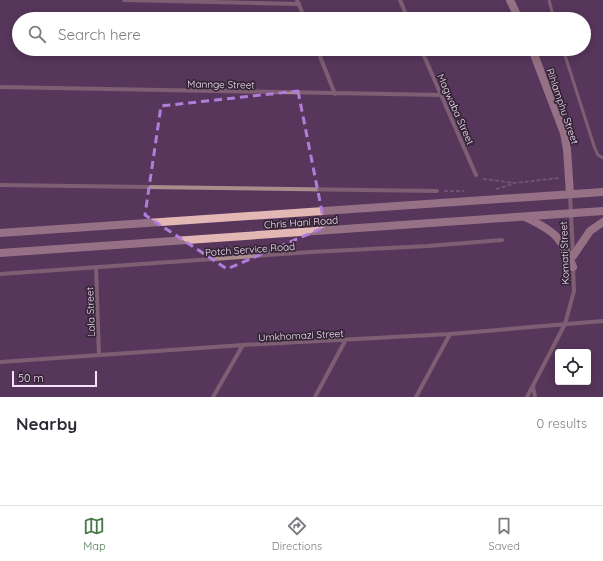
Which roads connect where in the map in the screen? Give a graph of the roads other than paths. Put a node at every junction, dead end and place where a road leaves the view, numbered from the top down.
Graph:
1 (124, 0) edge
2 (189, 0) edge
3 (400, 0) edge
4 (510, 0) edge
5 (549, 0) edge
6 (298, 2) edge
7 (302, 12) edge
8 (405, 12) edge
9 (516, 12) edge
10 (552, 12) edge
11 (320, 56) edge
12 (425, 56) edge
13 (535, 56) edge
14 (565, 56) edge
15 (0, 87) edge
16 (335, 94) junction
17 (442, 95) junction
18 (603, 158) edge
19 (476, 175) road end
20 (0, 185) edge
21 (437, 191) road end
22 (603, 192) edge
23 (570, 194) junction
24 (603, 211) edge
25 (571, 213) junction
26 (524, 216) junction
27 (603, 222) edge
28 (0, 233) edge
29 (502, 240) dead end
30 (0, 253) edge
31 (573, 256) junction
32 (573, 267) junction
33 (96, 268) junction
34 (0, 274) edge
35 (603, 321) edge
36 (565, 324) junction
37 (450, 334) junction
38 (345, 341) junction
39 (243, 345) junction
40 (99, 355) junction
41 (0, 362) edge
42 (533, 387) junction
43 (213, 397) edge
44 (315, 397) edge
45 (416, 397) edge
46 (527, 397) edge
47 (535, 397) edge

1 - 2 street
2 - 6 street
3 - 8 street
4 - 9 main road
5 - 10 lane
6 - 7 street
11 - 16 street
12 - 17 street, Magwaba Street
13 - 23 main road, Rihlamphu Street
14 - 18 lane
15 - 16 street, Mannge Street
16 - 17 street, Mannge Street
17 - 19 street, Magwaba Street
20 - 21 street
22 - 23 main road, Chris Hani Road
23 - 25 street, Komati Street
23 - 28 main road, Chris Hani Road
24 - 25 main road, Chris Hani Road
25 - 26 main road, Chris Hani Road
25 - 31 street, Komati Street
26 - 30 main road, Chris Hani Road
26 - 32 main road
27 - 31 main road
29 - 33 street, Potch Service Road
31 - 32 street, Komati Street
32 - 36 street, Komati Street
33 - 34 street, Potch Service Road
33 - 40 street, Lala Street
35 - 36 street, Umkhomazi Street
36 - 37 street, Umkhomazi Street
36 - 42 street, Komati Street
37 - 38 street, Umkhomazi Street
37 - 45 street
38 - 39 street, Umkhomazi Street
38 - 44 street
39 - 40 street, Umkhomazi Street
39 - 43 street
40 - 41 street, Umkhomazi Street
42 - 46 street, Komati Street
42 - 47 street

